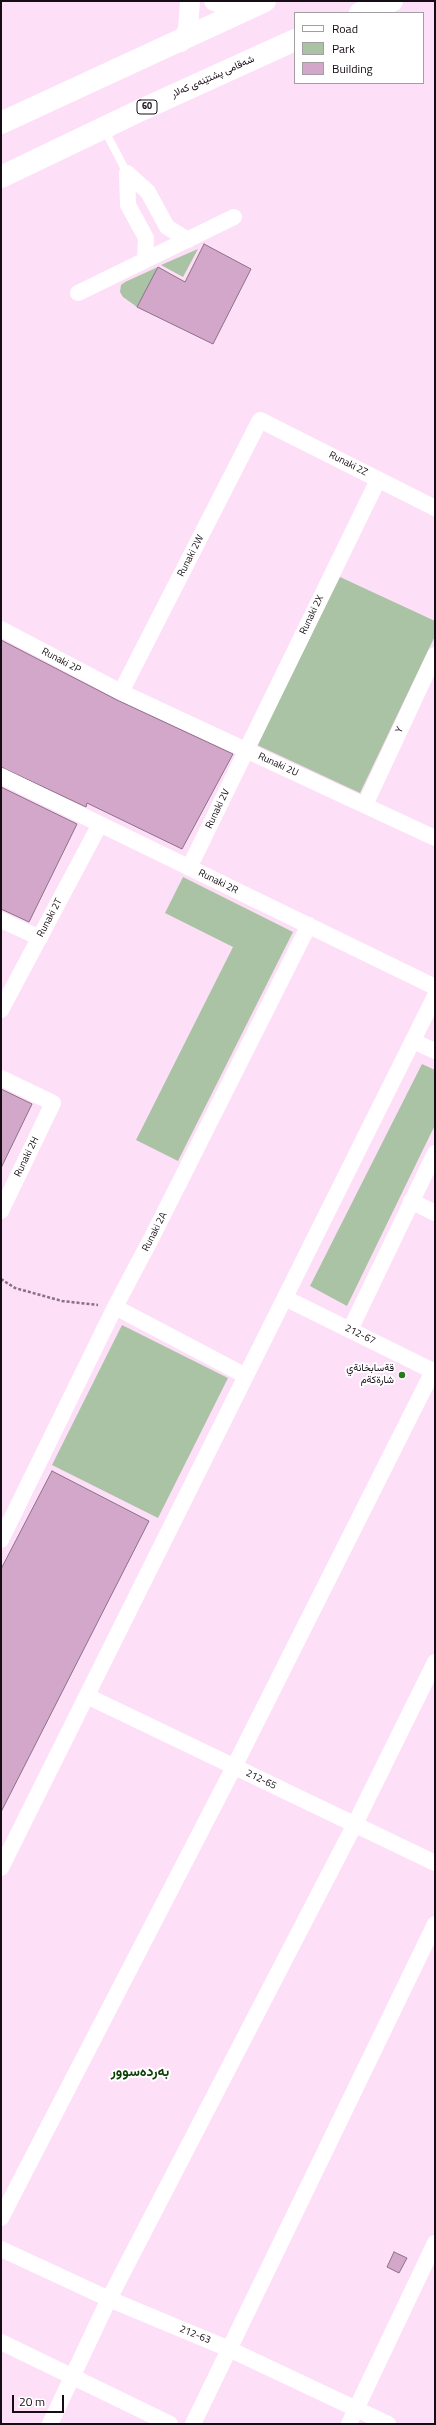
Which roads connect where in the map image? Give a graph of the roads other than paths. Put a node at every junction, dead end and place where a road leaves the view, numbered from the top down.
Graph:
1 (190, 1) edge
2 (214, 1) edge
3 (265, 1) edge
4 (367, 1) edge
5 (392, 1) edge
6 (245, 10) junction
7 (360, 12) edge
8 (362, 12) edge
9 (294, 40) edge
10 (181, 42) junction
11 (1, 123) edge
12 (103, 127) junction
13 (127, 173) junction
14 (1, 176) edge
15 (234, 217) dead end
16 (188, 240) junction
17 (145, 260) junction
18 (78, 293) dead end
19 (260, 420) joint
20 (378, 480) junction
21 (435, 508) edge
22 (1, 629) edge
23 (435, 655) edge
24 (121, 692) junction
25 (246, 751) junction
26 (1, 776) edge
27 (365, 805) junction
28 (100, 826) junction
29 (435, 838) edge
30 (189, 868) junction
31 (1, 920) edge
32 (309, 926) junction
33 (40, 938) junction
34 (435, 987) edge
35 (435, 996) edge
36 (1, 1010) edge
37 (413, 1041) junction
38 (435, 1051) edge
39 (1, 1078) edge
40 (435, 1152) edge
41 (411, 1201) junction
42 (1, 1211) edge
43 (435, 1213) edge
44 (285, 1298) junction
45 (115, 1307) junction
46 (350, 1330) junction
47 (434, 1371) edge
48 (246, 1376) junction
49 (1, 1540) edge
50 (435, 1662) edge
51 (87, 1696) junction
52 (234, 1767) junction
53 (355, 1824) junction
54 (435, 1863) edge
55 (1, 1868) edge
56 (435, 1924) edge
57 (1, 2218) edge
58 (435, 2243) edge
59 (1, 2249) edge
60 (109, 2299) junction
61 (1, 2342) edge
62 (229, 2349) junction
63 (72, 2378) junction
64 (357, 2408) junction
65 (50, 2424) edge
66 (170, 2424) edge
67 (193, 2424) edge
68 (349, 2424) edge
69 (388, 2424) edge

1 - 10 street
2 - 6 street
3 - 6 highway
4 - 7 highway
5 - 8 highway
6 - 10 highway
9 - 12 highway, شەقامی پشتێنەی کەلار / 60
10 - 11 highway
12 - 13 lane
12 - 14 highway, شەقامی پشتێنەی کەلار / 60
13 - 16 street
13 - 17 street
15 - 16 street
16 - 17 street
17 - 18 street
19 - 20 street, Runaki 2Z
19 - 24 street, Runaki 2W
20 - 21 street, Runaki 2Z
20 - 25 street, Runaki 2X
22 - 24 street, Runaki 2P
23 - 27 street, Y
24 - 25 street, Runaki 2U
25 - 27 street, Runaki 2U
25 - 30 street, Runaki 2V
26 - 28 street, Runaki 2R
27 - 29 street, Runaki 2U
28 - 30 street, Runaki 2R
28 - 33 street, Runaki 2T
30 - 32 street, Runaki 2R
31 - 33 street
32 - 34 street, Runaki 2R
32 - 45 street, Runaki 2A
33 - 36 street, Runaki 2T
35 - 37 street
37 - 38 street
37 - 44 street
39 - 42 street, Runaki 2H
40 - 41 street
41 - 43 street
41 - 46 street
44 - 46 street, 212-67
44 - 48 street
45 - 48 street
45 - 49 street, Runaki 2A
46 - 47 street, 212-67
47 - 52 street
48 - 51 street
50 - 53 street
51 - 52 street, 212-65
51 - 55 street
52 - 53 street, 212-65
52 - 57 street
53 - 54 street, 212-65
53 - 60 street
56 - 62 street
58 - 64 street
59 - 60 street, 212-63
60 - 62 street, 212-63
60 - 63 street
61 - 63 street
62 - 64 street, 212-63
62 - 67 street
63 - 65 street
63 - 66 street
64 - 68 street
64 - 69 street, 212-63

